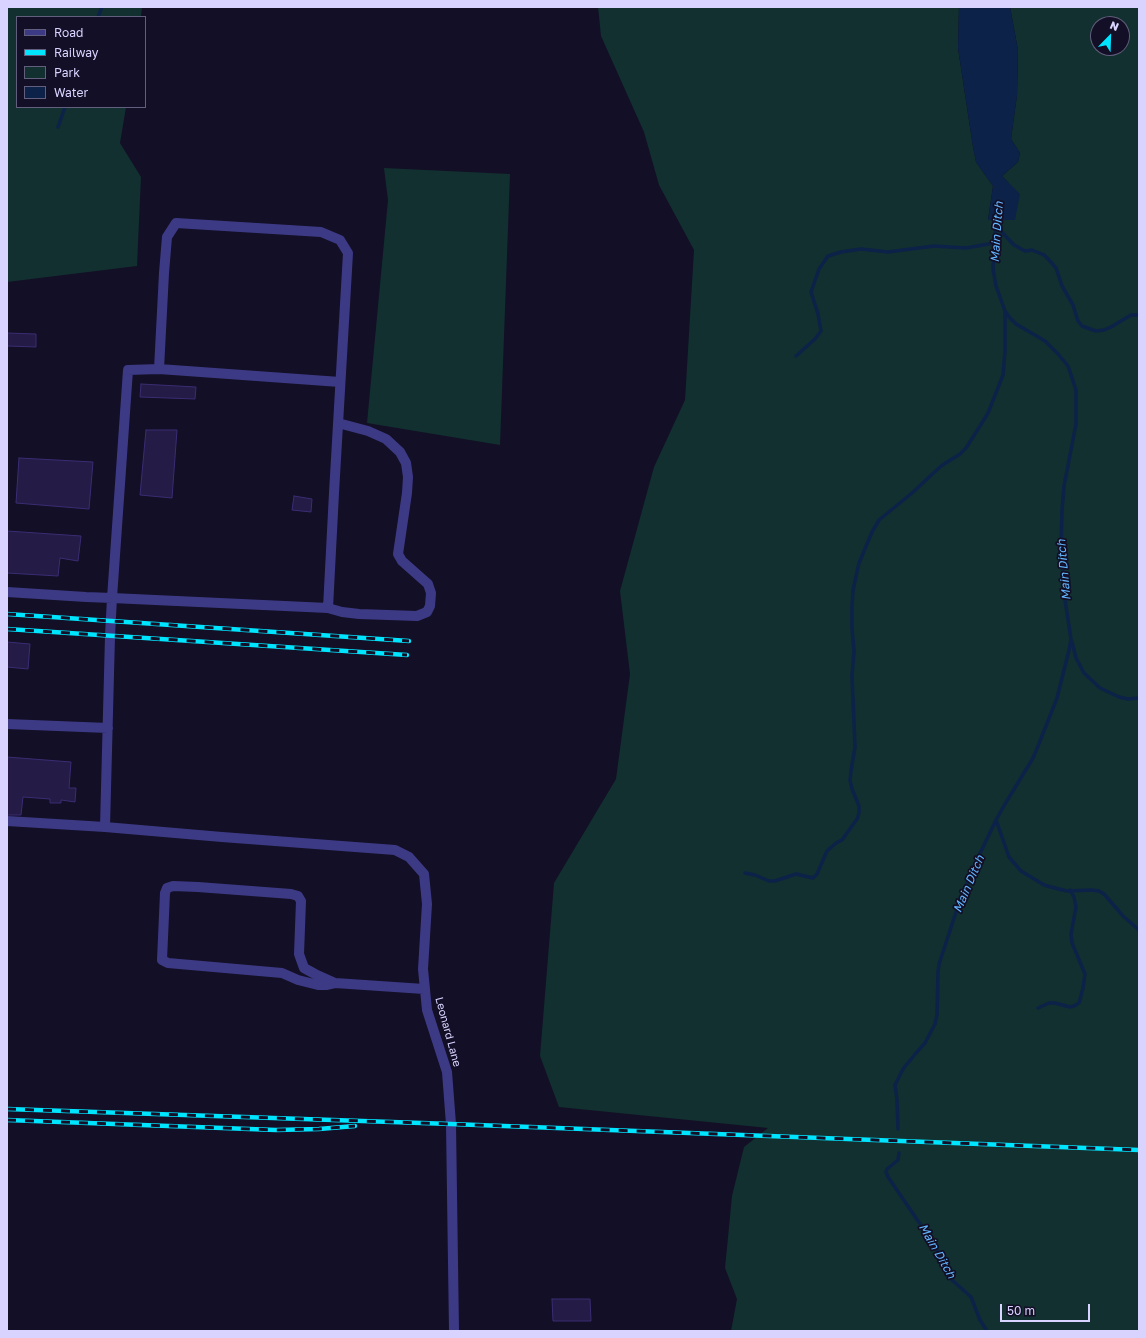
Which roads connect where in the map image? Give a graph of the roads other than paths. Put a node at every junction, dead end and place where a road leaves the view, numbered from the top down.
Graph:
1 (159, 369) junction
2 (340, 382) junction
3 (338, 423) junction
4 (7, 592) edge
5 (112, 598) junction
6 (328, 608) junction
7 (7, 724) edge
8 (108, 728) junction
9 (7, 820) edge
10 (105, 827) junction
11 (335, 983) junction
12 (424, 989) junction
13 (454, 1331) edge

1 - 2 street
1 - 2 street
1 - 5 street
2 - 3 street
3 - 6 street
3 - 6 street
4 - 5 street
5 - 6 street
5 - 8 street
7 - 8 street
8 - 10 street
9 - 10 street, Leonard Lane
10 - 12 street, Leonard Lane
11 - 11 street
11 - 12 street
12 - 13 street, Leonard Lane

